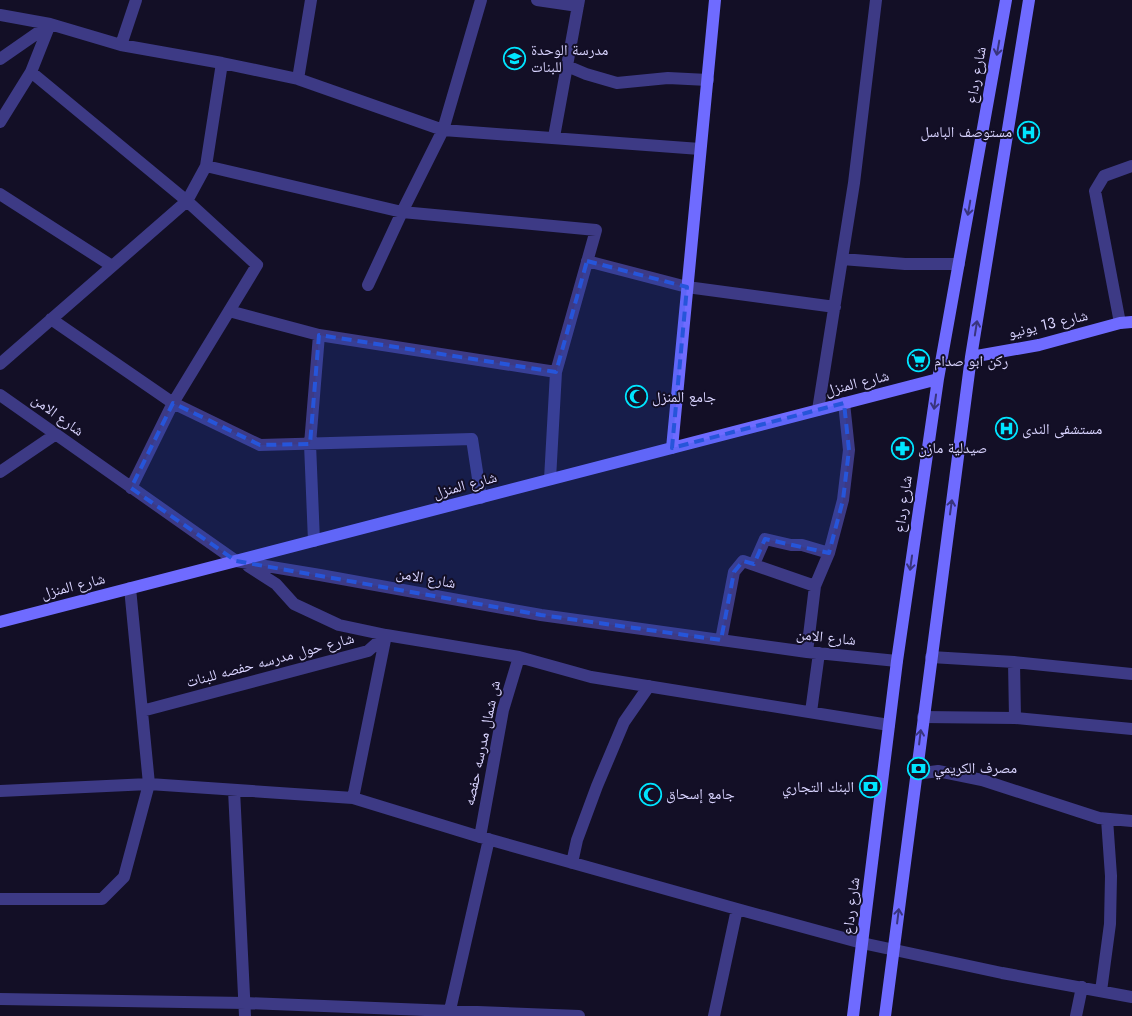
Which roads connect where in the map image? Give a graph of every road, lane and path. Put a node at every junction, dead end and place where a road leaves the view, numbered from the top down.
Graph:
1 (136, 0) edge
2 (311, 0) edge
3 (481, 0) edge
4 (537, 0) edge
5 (715, 0) edge
6 (876, 0) edge
7 (1006, 0) edge
8 (1029, 0) edge
9 (578, 3) edge
10 (0, 16) edge
11 (50, 24) junction
12 (122, 45) junction
13 (0, 59) edge
14 (222, 63) junction
15 (567, 66) junction
16 (31, 72) junction
17 (298, 79) junction
18 (708, 80) junction
19 (0, 122) edge
20 (443, 130) junction
21 (554, 137) junction
22 (700, 148) junction
23 (206, 166) junction
24 (1132, 166) edge
25 (0, 194) edge
26 (187, 201) junction
27 (402, 212) junction
28 (842, 259) junction
29 (587, 262) junction
30 (959, 264) junction
31 (112, 266) junction
32 (368, 285) dead end
33 (688, 287) junction
34 (835, 307) junction
35 (229, 312) junction
36 (51, 319) junction
37 (1126, 322) edge
38 (319, 335) junction
39 (971, 357) junction
40 (0, 364) edge
41 (556, 372) junction
42 (938, 379) junction
43 (0, 394) edge
44 (174, 403) junction
45 (844, 404) junction
46 (818, 410) junction
47 (56, 434) junction
48 (310, 444) junction
49 (672, 448) junction
50 (0, 472) edge
51 (550, 480) junction
52 (131, 488) junction
53 (480, 498) junction
54 (314, 541) junction
55 (829, 553) junction
56 (239, 562) junction
57 (754, 564) junction
58 (815, 586) junction
59 (130, 588) junction
60 (0, 622) edge
61 (386, 635) junction
62 (721, 640) junction
63 (813, 652) junction
64 (519, 657) junction
65 (931, 657) junction
66 (897, 661) junction
67 (1014, 662) junction
68 (1132, 674) edge
69 (649, 686) junction
70 (142, 711) junction
71 (811, 712) junction
72 (923, 716) junction
73 (1015, 718) junction
74 (889, 725) junction
75 (1132, 730) edge
76 (916, 774) junction
77 (148, 784) junction
78 (234, 790) junction
79 (0, 791) edge
80 (353, 798) junction
81 (1107, 819) junction
82 (1132, 820) edge
83 (484, 838) junction
84 (572, 863) junction
85 (0, 899) edge
86 (736, 910) junction
87 (862, 942) junction
88 (893, 950) junction
89 (1082, 988) junction
90 (1101, 991) junction
91 (1132, 997) edge
92 (0, 1000) edge
93 (245, 1002) junction
94 (450, 1010) junction
95 (245, 1016) edge
96 (579, 1016) edge
97 (714, 1016) edge
98 (853, 1016) edge
99 (885, 1016) edge
100 (1076, 1016) edge

1 - 12 street
2 - 17 street
3 - 20 street
4 - 9 street
5 - 18 main road
6 - 28 street
7 -> 30 main road, شارع رداع
39 -> 8 main road
9 - 15 street
10 - 11 street
11 - 12 street
11 - 13 street
11 - 16 street
12 - 14 street
14 - 17 street
14 - 23 street
15 - 18 street
15 - 21 street
16 - 19 street
16 - 26 street
17 - 20 street
18 - 22 main road
20 - 21 street
20 - 27 street
21 - 22 street
22 - 33 main road
23 - 26 street
23 - 27 street
24 - 37 street
25 - 31 street
26 - 31 street
26 - 35 street
27 - 29 street
27 - 32 street
28 - 30 street
28 - 34 street
29 - 33 street
29 - 41 street
30 - 42 main road, شارع رداع
31 - 36 street
33 - 34 street
33 - 49 main road
34 - 46 street
35 - 38 street
35 - 44 street
36 - 40 street
36 - 44 street
37 - 39 main road, شارع 13 يونيو
38 - 41 street
38 - 48 street
65 -> 39 main road
41 - 51 street
42 - 45 main road, شارع المنزل
42 -> 66 main road, شارع رداع
43 - 47 street, شارع الامن
44 - 48 street
44 - 52 street
45 - 46 main road, شارع المنزل
45 - 55 street
46 - 49 main road, شارع المنزل
47 - 50 street
47 - 52 street, شارع الامن
48 - 53 street
48 - 54 street
49 - 51 main road, شارع المنزل
51 - 53 main road, شارع المنزل
52 - 56 street, شارع الامن
53 - 54 main road, شارع المنزل
54 - 56 main road, شارع المنزل
55 - 57 street
55 - 58 street
56 - 59 main road, شارع المنزل
56 - 61 street
56 - 62 street, شارع الامن
57 - 58 street
57 - 62 street
58 - 63 street
59 - 60 main road, شارع المنزل
59 - 70 street
61 - 64 street
61 - 70 street, شارع حول مدرسه حفصه للبنات
61 - 80 street
62 - 63 street, شارع الامن
63 - 66 street, شارع الامن
63 - 71 street
64 - 69 street
64 - 83 street, ش شمال مدرسه حفصه
65 - 67 street
65 - 72 main road
66 - 74 main road, شارع رداع
67 - 68 street
67 - 73 street
69 - 71 street
69 - 84 street
70 - 77 street
71 - 74 street
72 - 73 street
76 -> 72 main road
73 - 75 street
74 - 87 main road, شارع رداع
76 - 81 street
88 -> 76 main road
77 - 78 street
77 - 79 street
77 - 85 street
78 - 80 street
78 - 93 street
80 - 83 street
81 - 82 street
81 - 90 street
83 - 84 street
83 - 94 street, ش شمال مدرسه حفصه
84 - 86 street
86 - 87 street
86 - 97 street
87 - 88 street
87 - 98 main road, شارع رداع
88 - 89 street
88 - 99 main road
89 - 90 street
89 - 100 street
90 - 91 street
92 - 93 street
93 - 94 street
93 - 95 street
94 - 96 street

